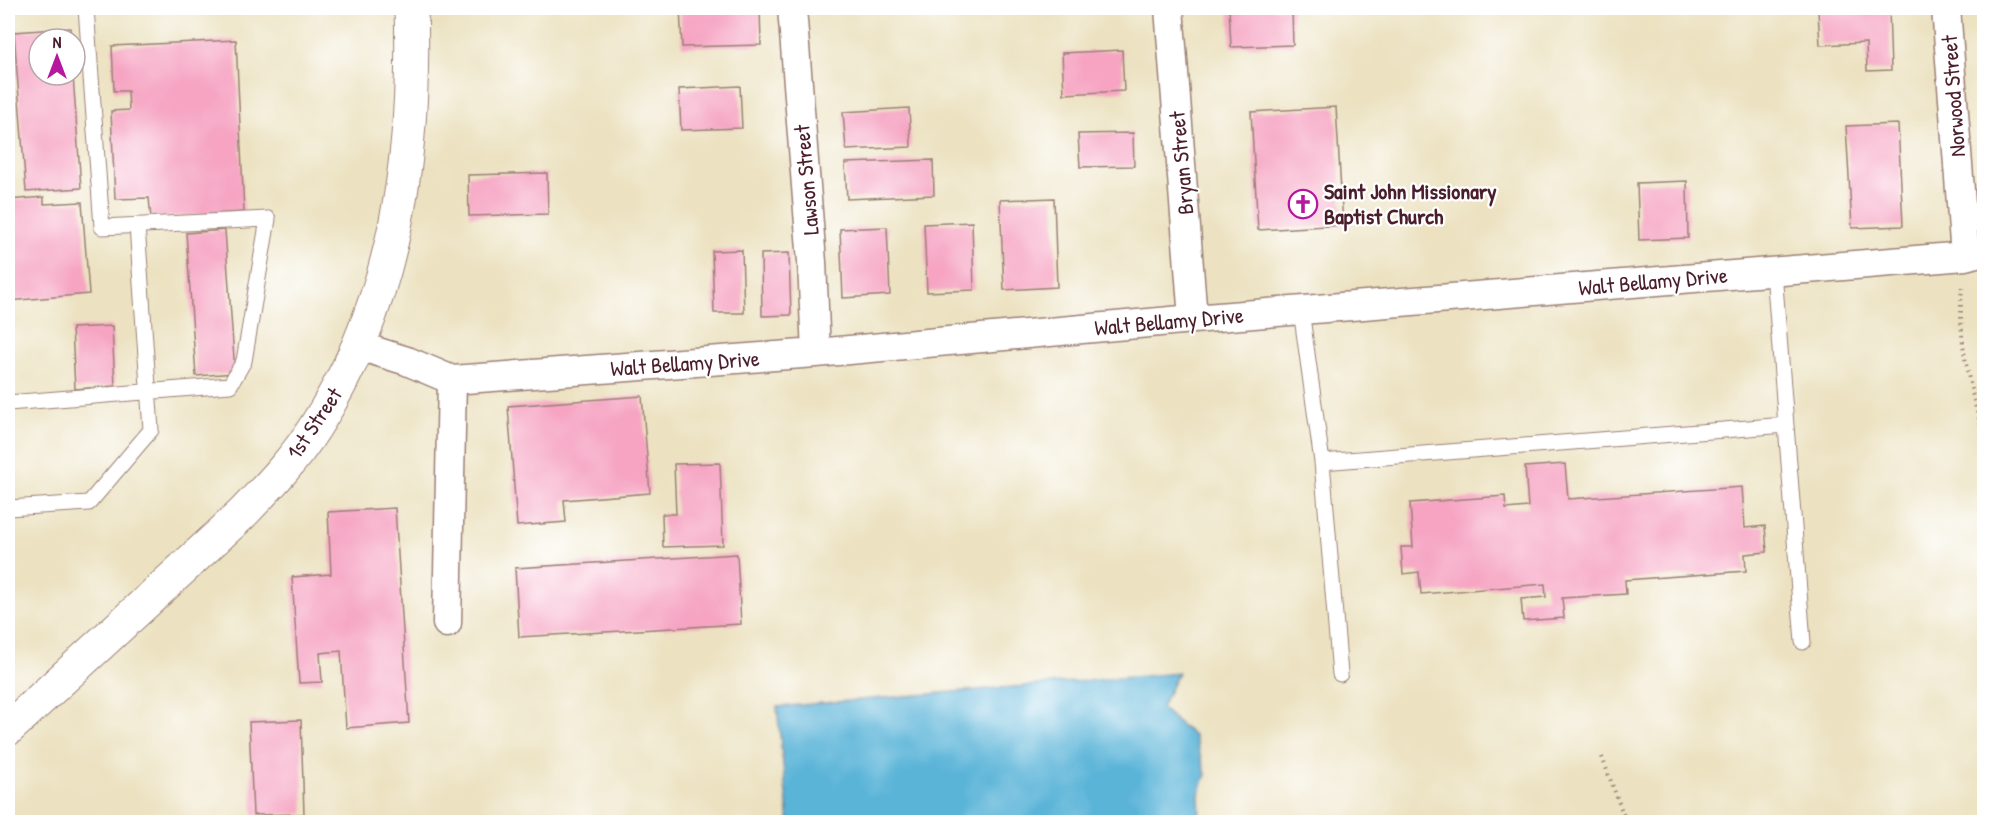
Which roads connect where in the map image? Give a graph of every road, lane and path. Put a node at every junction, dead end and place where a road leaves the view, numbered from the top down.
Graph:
1 (86, 8) edge
2 (411, 8) edge
3 (792, 8) edge
4 (1170, 8) edge
5 (1946, 8) edge
6 (137, 225) junction
7 (1975, 254) edge
8 (1774, 272) junction
9 (1301, 310) junction
10 (1193, 319) junction
11 (358, 345) junction
12 (816, 353) junction
13 (452, 380) junction
14 (149, 393) junction
15 (8, 403) edge
16 (1786, 425) junction
17 (1984, 437) edge
18 (1322, 462) junction
19 (8, 508) edge
20 (447, 623) dead end
21 (1803, 642) dead end
22 (1340, 674) dead end
23 (8, 729) edge
24 (1602, 757) dead end
25 (1626, 822) edge

1 - 6 lane
2 - 11 main road, 1st Street
3 - 12 street, Lawson Street
4 - 10 street, Bryan Street
5 - 7 street, Norwood Street
6 - 14 lane
6 - 14 lane
7 - 8 street, Walt Bellamy Drive
7 - 17 path
8 - 9 street, Walt Bellamy Drive
8 - 16 lane
9 - 10 street, Walt Bellamy Drive
9 - 18 lane
10 - 12 street, Walt Bellamy Drive
11 - 13 street, Walt Bellamy Drive
11 - 23 main road, 1st Street
12 - 13 street, Walt Bellamy Drive
13 - 20 street
14 - 15 lane
14 - 19 lane
16 - 18 lane
16 - 21 lane
18 - 22 lane
24 - 25 path

